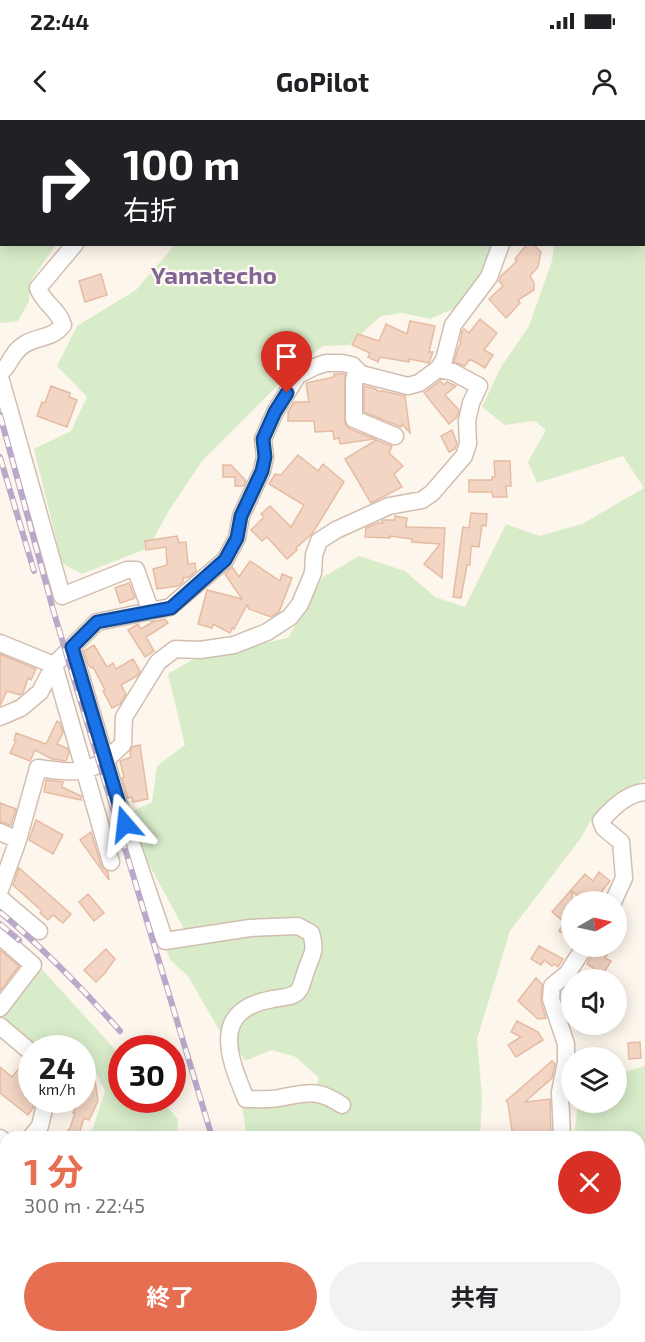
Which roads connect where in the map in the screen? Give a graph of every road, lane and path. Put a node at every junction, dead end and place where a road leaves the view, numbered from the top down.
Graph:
1 (73, 246) edge
2 (500, 246) edge
3 (438, 369) junction
4 (357, 370) junction
5 (0, 375) edge
6 (394, 436) dead end
7 (151, 612) junction
8 (0, 643) edge
9 (72, 647) junction
10 (54, 665) junction
11 (0, 717) edge
12 (105, 762) junction
13 (85, 772) junction
14 (645, 792) edge
15 (0, 832) edge
16 (18, 840) junction
17 (111, 862) dead end
18 (0, 890) edge
19 (618, 891) edge
20 (0, 898) edge
21 (39, 932) dead end
22 (0, 936) edge
23 (578, 957) edge
24 (0, 1008) edge
25 (0, 1026) edge
26 (18, 1041) edge
27 (342, 1105) dead end
28 (43, 1113) edge
29 (36, 1131) edge
30 (562, 1131) edge

1 - 5 street
2 - 3 street
3 - 4 street
3 - 12 street
4 - 6 street
4 - 7 street
5 - 7 street
7 - 9 street
8 - 10 street
9 - 10 street
9 - 12 street
10 - 11 street
10 - 13 street
12 - 13 street
12 - 27 street
13 - 16 street
13 - 17 street
14 - 19 street
15 - 16 street
16 - 18 street
20 - 21 street
22 - 24 street
23 - 30 street
25 - 26 street
28 - 29 street

